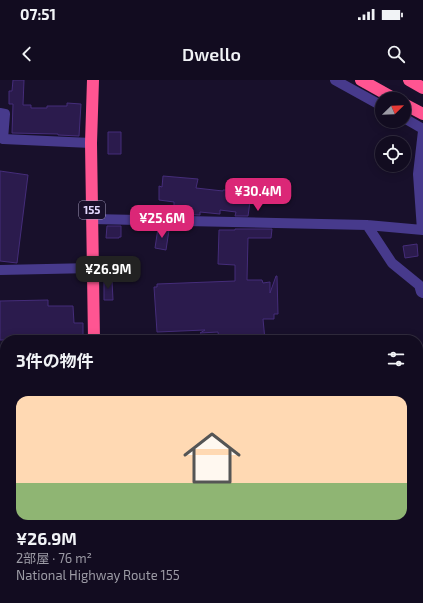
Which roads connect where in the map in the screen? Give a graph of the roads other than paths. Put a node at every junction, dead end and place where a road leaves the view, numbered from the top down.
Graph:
1 (93, 80) edge
2 (335, 80) edge
3 (361, 80) edge
4 (409, 80) edge
5 (423, 88) edge
6 (382, 92) edge
7 (375, 102) edge
8 (411, 108) edge
9 (0, 113) edge
10 (423, 114) edge
11 (411, 122) edge
12 (423, 130) edge
13 (91, 143) junction
14 (92, 219) junction
15 (367, 225) junction
16 (422, 230) edge
17 (93, 268) junction
18 (0, 270) edge
19 (423, 293) edge
20 (94, 335) edge

1 - 13 highway, 155
2 - 7 street
3 - 6 highway
4 - 5 highway
8 - 10 highway
9 - 13 street
11 - 12 street
12 - 16 street
13 - 14 highway, 155
14 - 15 street
14 - 17 highway, 155
15 - 16 street
15 - 19 street
17 - 18 street
17 - 20 highway, 155

